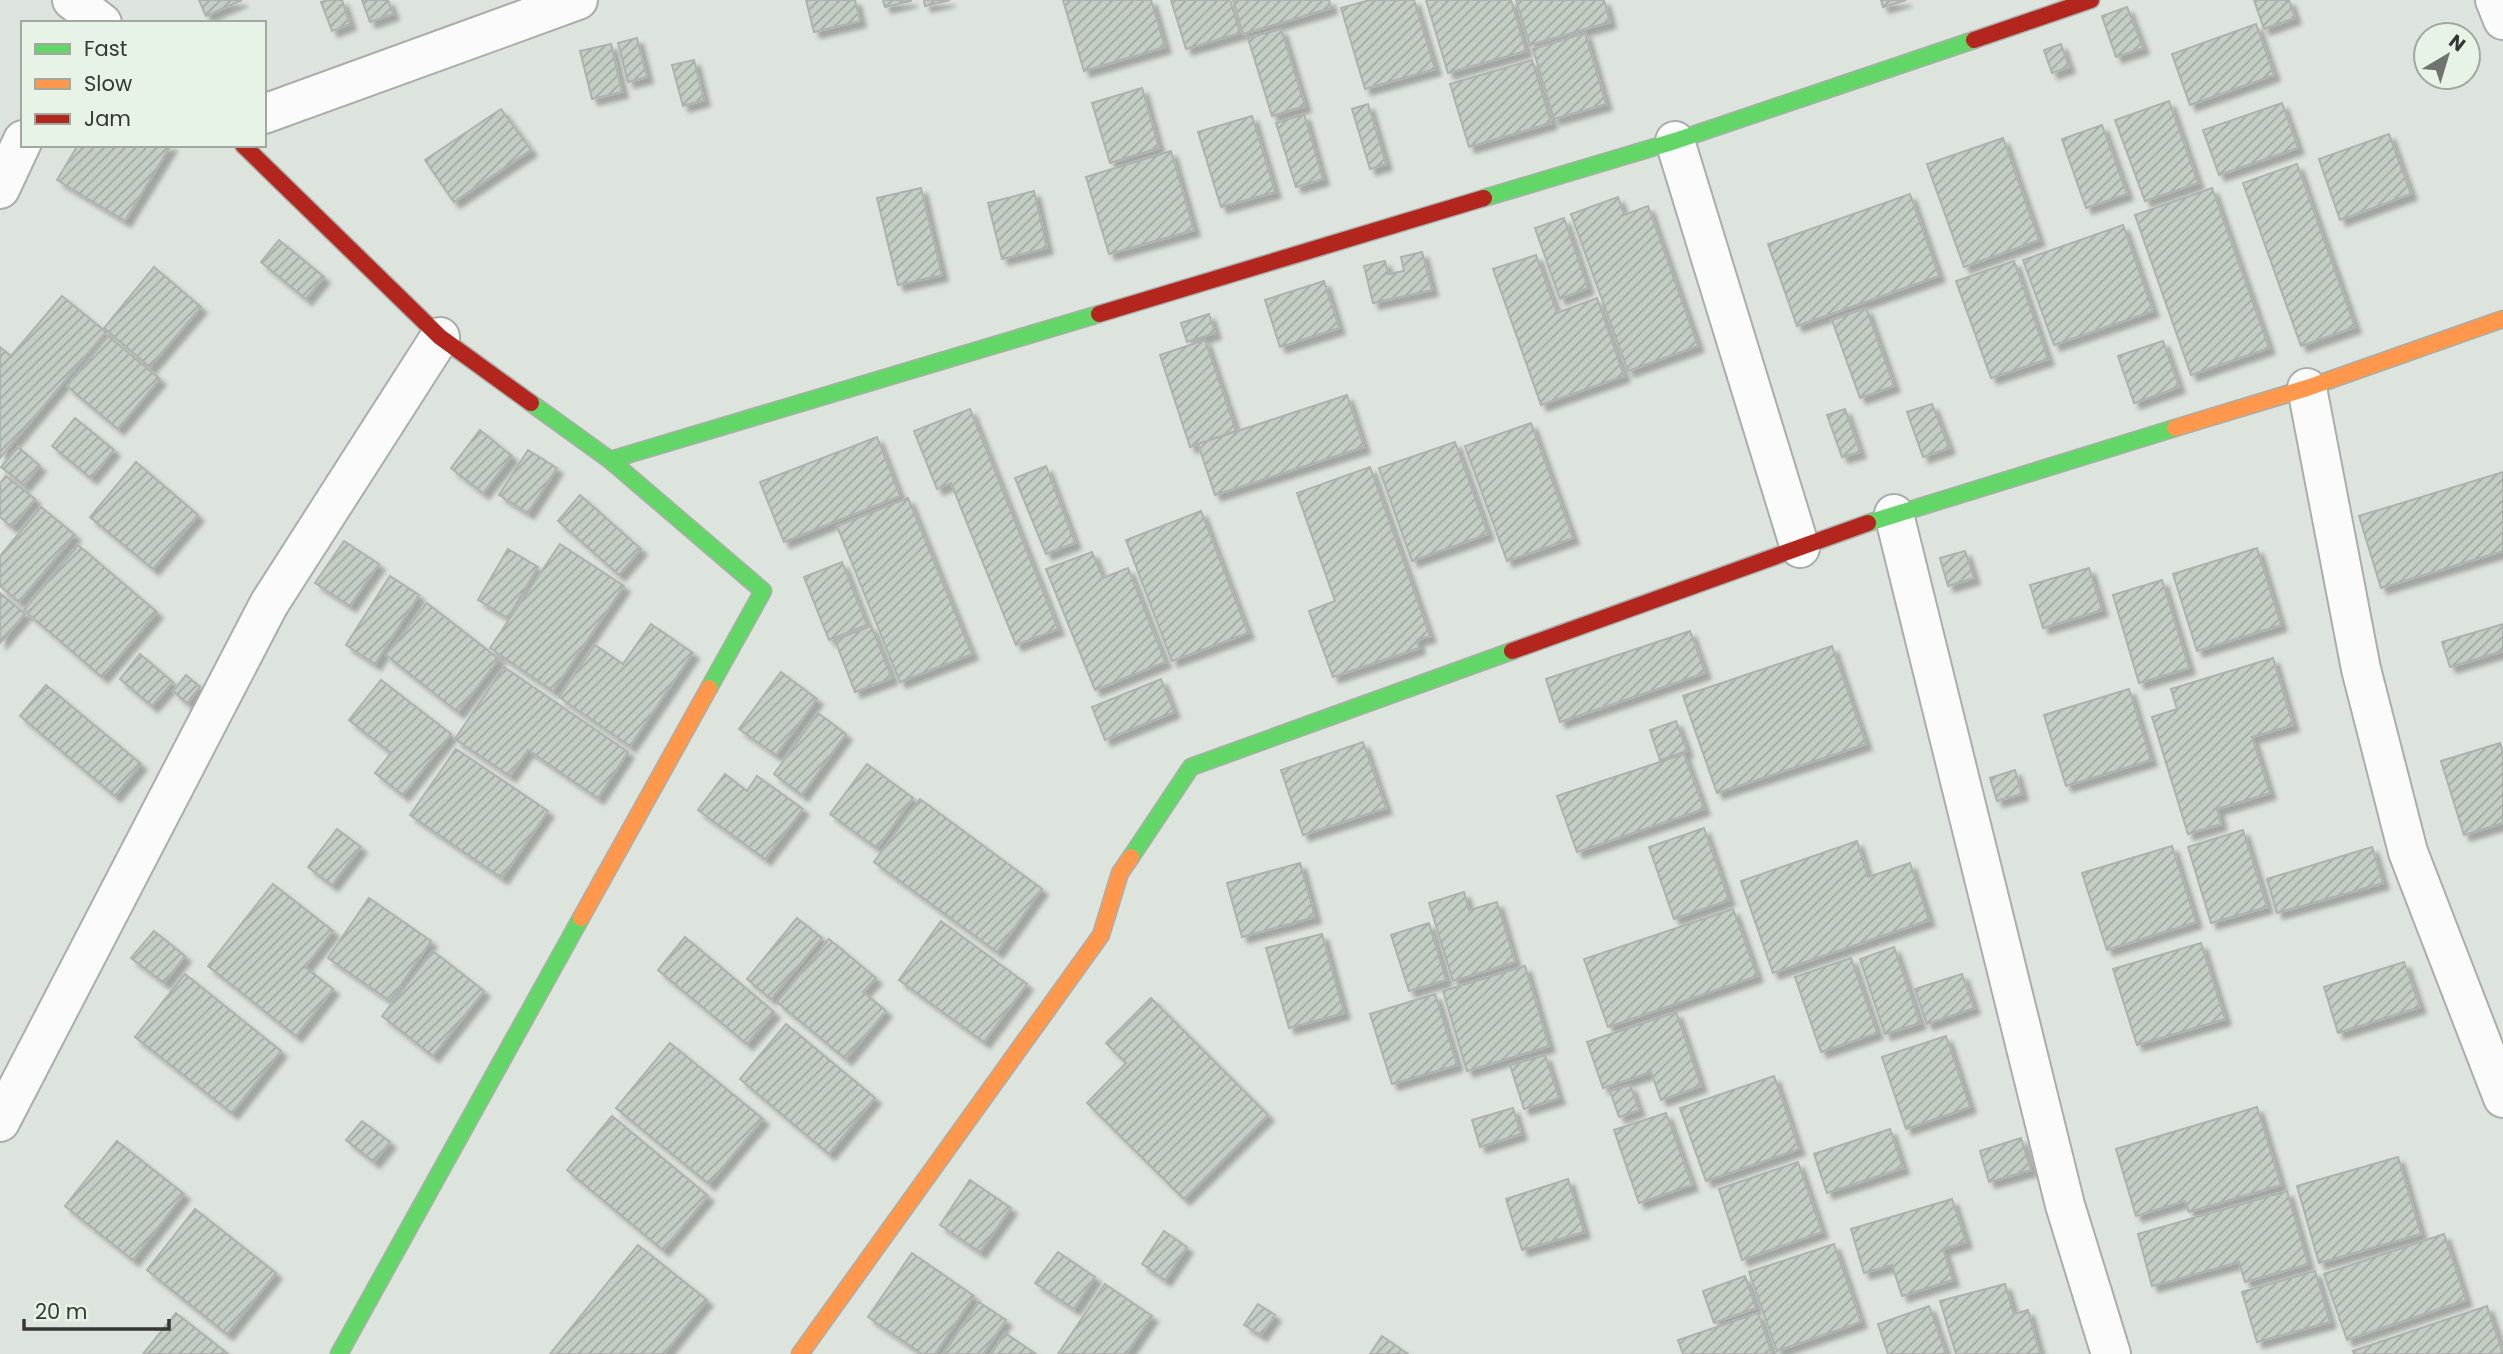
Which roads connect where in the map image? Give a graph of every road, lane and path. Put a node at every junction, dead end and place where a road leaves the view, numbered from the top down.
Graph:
1 (578, 0) edge
2 (2091, 0) edge
3 (2495, 0) edge
4 (2503, 20) edge
5 (266, 113) edge
6 (1675, 141) junction
7 (21, 144) edge
8 (245, 147) edge
9 (0, 189) edge
10 (2503, 319) edge
11 (440, 337) junction
12 (2307, 388) junction
13 (610, 460) junction
14 (1894, 513) junction
15 (1800, 548) junction
16 (2503, 1098) edge
17 (0, 1122) edge
18 (339, 1354) edge
19 (800, 1354) edge
20 (2111, 1354) edge

1 - 5 street
2 - 6 street
3 - 4 street
6 - 13 street
6 - 15 street
7 - 9 street
8 - 11 street
10 - 12 street
11 - 13 street
11 - 17 street
12 - 14 street
12 - 16 street
13 - 18 street
14 - 15 street
14 - 20 street
15 - 19 street

